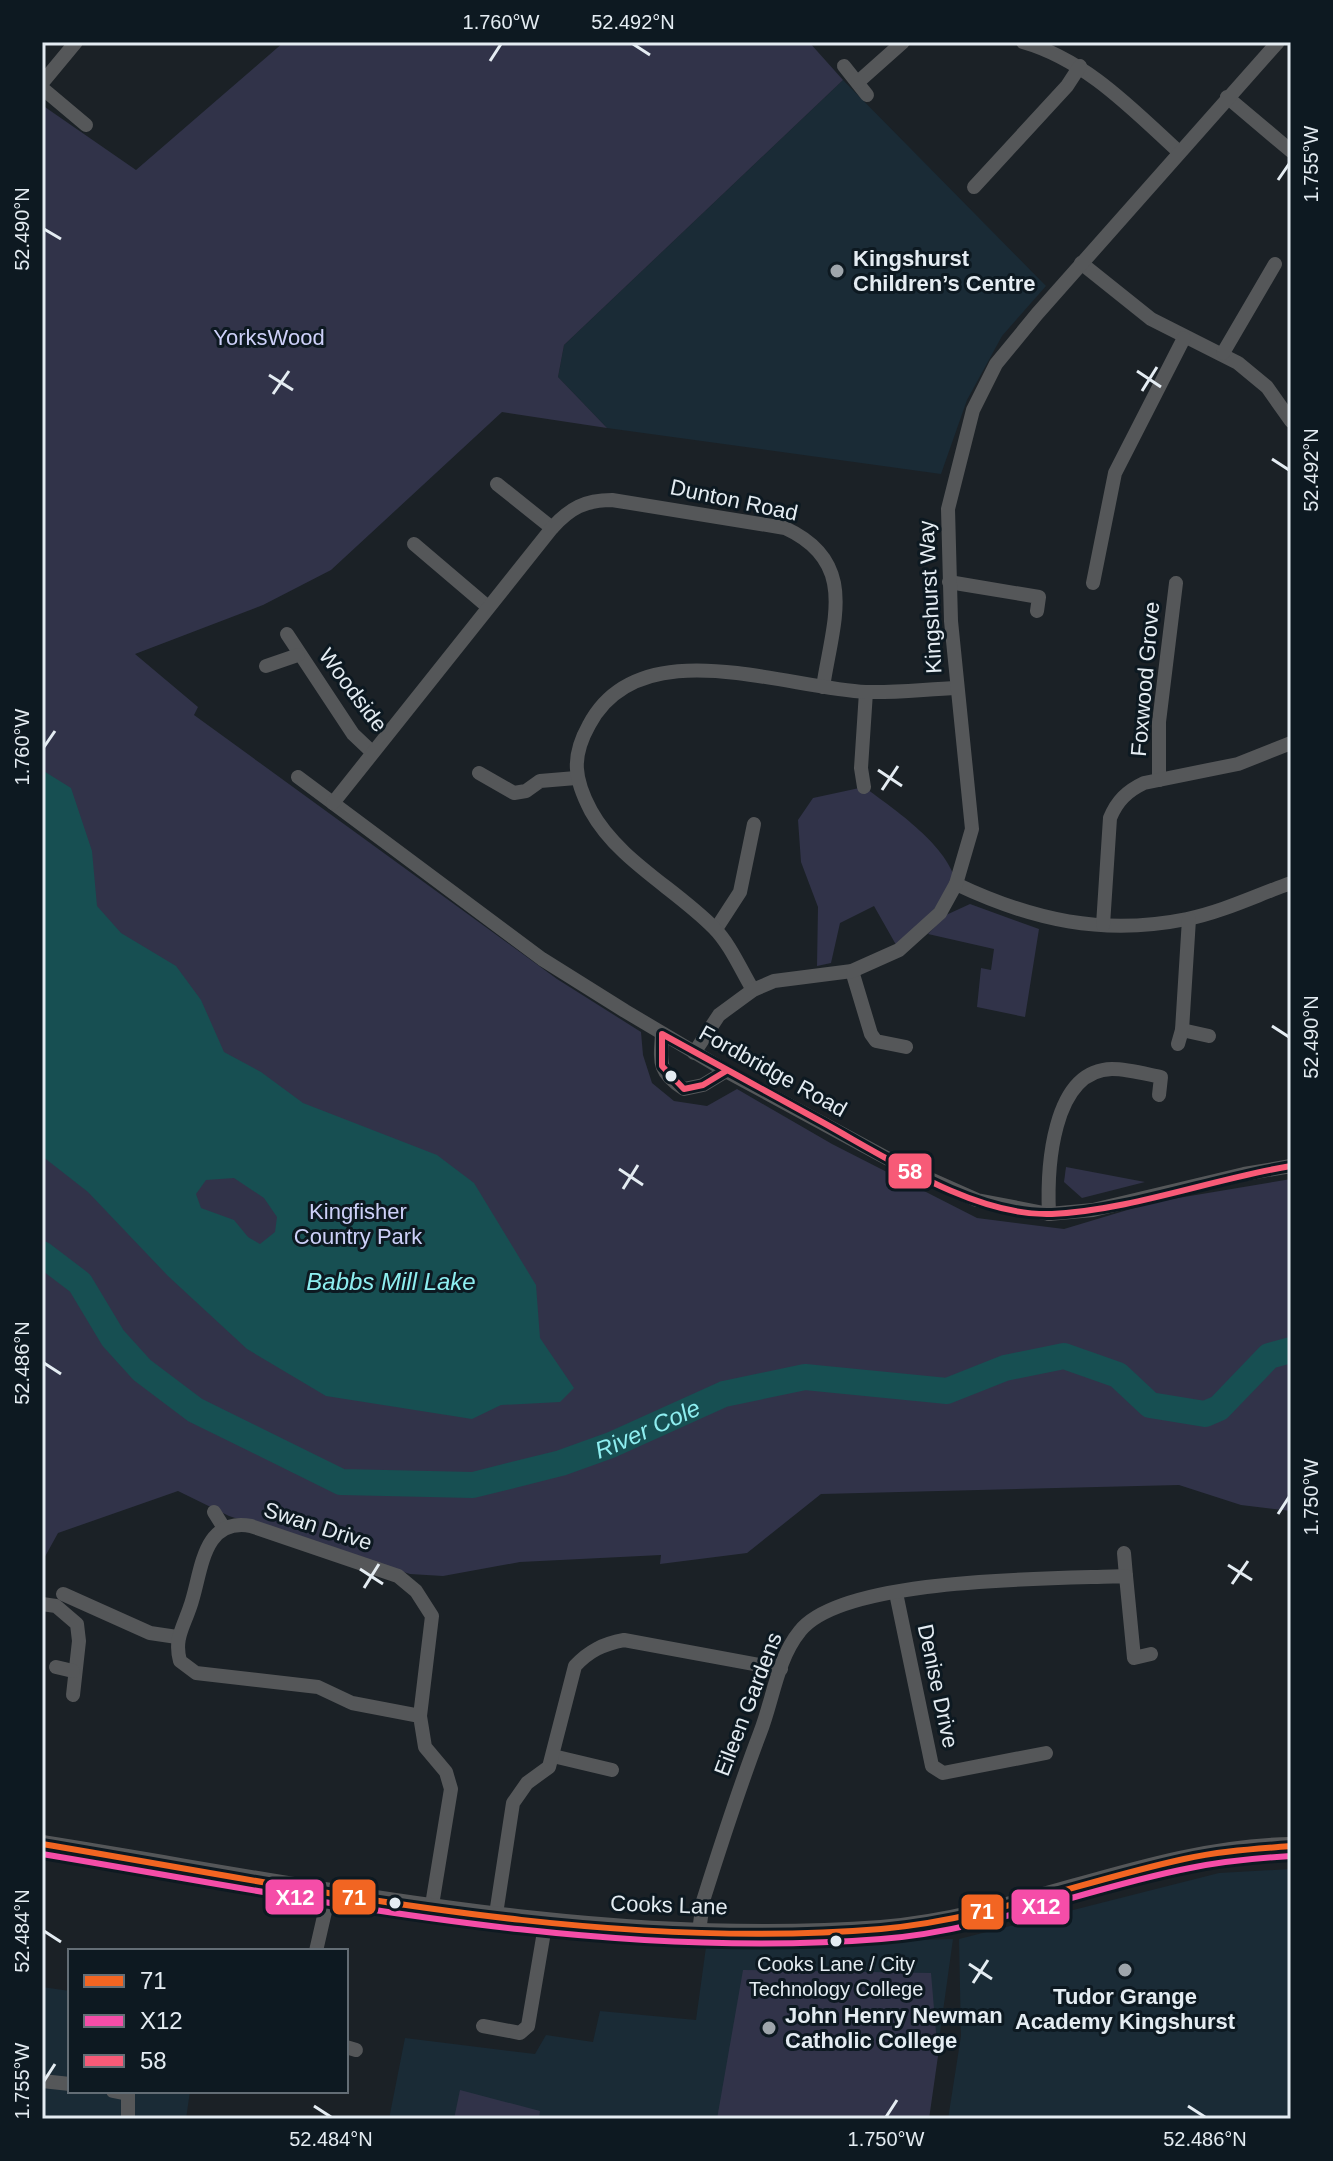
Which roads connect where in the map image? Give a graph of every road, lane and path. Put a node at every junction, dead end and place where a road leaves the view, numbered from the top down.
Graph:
1 (76, 42) edge
2 (903, 42) edge
3 (1024, 42) edge
4 (1278, 42) edge
5 (844, 66) dead end
6 (1080, 66) junction
7 (858, 82) junction
8 (42, 86) edge
9 (867, 95) dead end
10 (1227, 97) junction
11 (86, 125) dead end
12 (1291, 151) edge
13 (1179, 152) junction
14 (974, 187) dead end
15 (1081, 263) junction
16 (1275, 264) dead end
17 (1184, 338) junction
18 (1223, 353) junction
19 (1291, 421) edge
20 (497, 484) dead end
21 (552, 528) junction
22 (414, 544) dead end
23 (949, 582) junction
24 (1093, 583) dead end
25 (1176, 583) dead end
26 (488, 607) junction
27 (1037, 611) dead end
28 (287, 634) dead end
29 (298, 655) junction
30 (266, 666) dead end
31 (823, 687) junction
32 (957, 688) junction
33 (866, 692) junction
34 (1291, 743) edge
35 (372, 752) junction
36 (479, 773) dead end
37 (298, 777) dead end
38 (576, 778) junction
39 (1159, 780) junction
40 (864, 787) dead end
41 (333, 803) junction
42 (754, 824) dead end
43 (1291, 883) edge
44 (956, 884) junction
45 (1189, 919) junction
46 (1103, 925) junction
47 (716, 929) junction
48 (852, 971) junction
49 (753, 990) junction
50 (662, 1034) junction
51 (1209, 1036) dead end
52 (906, 1047) dead end
53 (694, 1053) junction
54 (726, 1071) junction
55 (1159, 1095) dead end
56 (1291, 1166) edge
57 (1049, 1214) junction
58 (214, 1512) dead end
59 (224, 1528) junction
60 (1124, 1553) dead end
61 (1126, 1576) junction
62 (896, 1593) junction
63 (63, 1594) dead end
64 (42, 1604) edge
65 (177, 1637) junction
66 (1151, 1654) dead end
67 (56, 1667) dead end
68 (781, 1669) junction
69 (73, 1671) junction
70 (73, 1695) dead end
71 (420, 1716) junction
72 (1046, 1753) dead end
73 (553, 1756) junction
74 (612, 1770) dead end
75 (42, 1844) edge
76 (1291, 1846) edge
77 (330, 1890) junction
78 (432, 1905) junction
79 (496, 1914) junction
80 (546, 1920) junction
81 (699, 1932) junction
82 (316, 1949) edge
83 (483, 2026) dead end
84 (42, 2081) edge
85 (68, 2084) edge
86 (128, 2093) edge
87 (128, 2119) edge

1 - 8 street
2 - 7 street
3 - 6 street
4 - 10 street, Kingshurst Way
5 - 7 street
6 - 13 street
6 - 14 street
7 - 9 street
8 - 11 street
10 - 12 street
10 - 13 street, Kingshurst Way
13 - 15 street, Kingshurst Way
15 - 17 street
15 - 23 street, Kingshurst Way
16 - 18 street
17 - 18 street
17 - 24 street
18 - 19 street
20 - 21 street
21 - 26 street, Dunton Road
21 - 31 street, Dunton Road
22 - 26 street
23 - 27 street
23 - 32 street, Kingshurst Way
25 - 39 street, Foxwood Grove
26 - 35 street, Dunton Road
28 - 29 street, Woodside
29 - 30 street, Woodside
29 - 35 street, Woodside
31 - 33 street
31 - 38 street
32 - 33 street
32 - 44 street, Kingshurst Way
33 - 40 street
34 - 39 street
35 - 41 street, Dunton Road
36 - 38 street
37 - 41 street, Fordbridge Road
38 - 47 street
39 - 46 street
41 - 50 street, Fordbridge Road
42 - 47 street
43 - 45 street
44 - 46 street
44 - 48 street, Kingshurst Way
45 - 46 street
45 - 51 street
47 - 49 street
48 - 49 street, Kingshurst Way
48 - 52 street
49 - 53 street, Kingshurst Way
50 - 53 street, Fordbridge Road
50 - 54 street
53 - 54 street, Fordbridge Road
54 - 57 street, Fordbridge Road
55 - 57 street
56 - 57 street, Fordbridge Road
58 - 59 street
59 - 65 street
59 - 71 street, Swan Drive
60 - 61 street
61 - 62 street, Eileen Gardens
61 - 66 street
62 - 68 street, Eileen Gardens
62 - 72 street, Denise Drive
63 - 65 street
64 - 69 street
65 - 71 street
67 - 69 street
68 - 73 street
68 - 81 street, Eileen Gardens
69 - 70 street
71 - 78 street, Swan Drive
73 - 74 street
73 - 79 street
75 - 77 street, Cooks Lane
76 - 81 street, Cooks Lane
77 - 78 street, Cooks Lane
77 - 82 street
78 - 79 street, Cooks Lane
79 - 80 street, Cooks Lane
80 - 81 street, Cooks Lane
80 - 83 street
84 - 85 street
86 - 87 street

